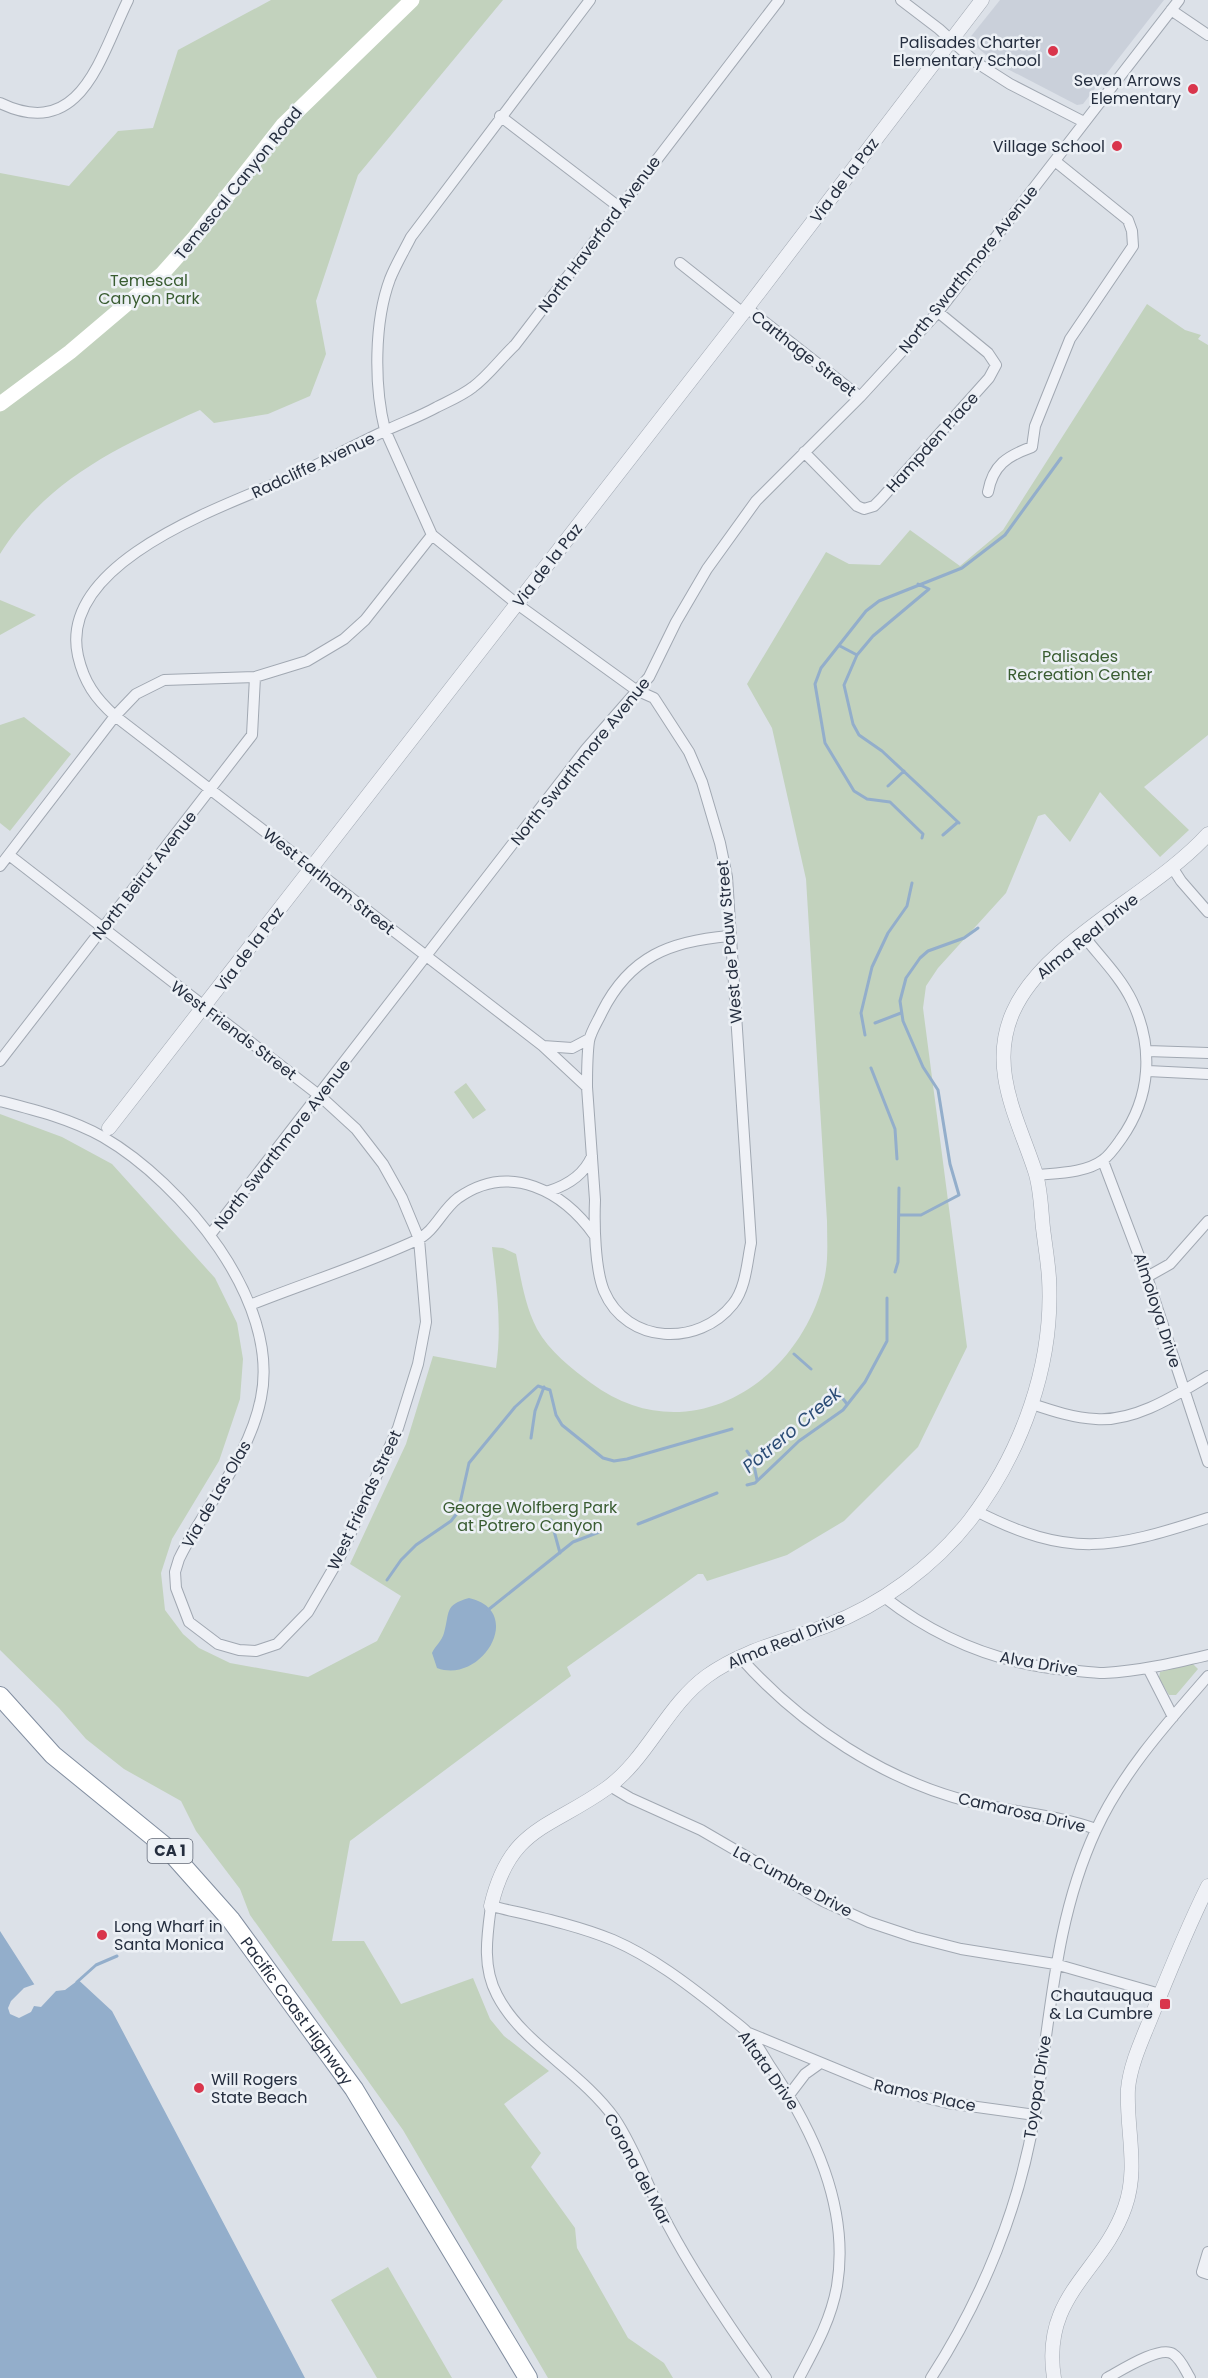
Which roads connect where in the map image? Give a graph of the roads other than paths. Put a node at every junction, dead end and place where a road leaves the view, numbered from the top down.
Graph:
1 (128, 0) edge
2 (412, 0) edge
3 (590, 0) edge
4 (779, 0) edge
5 (901, 0) edge
6 (982, 0) edge
7 (1179, 0) edge
8 (1171, 10) junction
9 (1208, 35) edge
10 (951, 39) junction
11 (0, 103) edge
12 (500, 116) junction
13 (1084, 122) junction
14 (1055, 161) junction
15 (619, 207) junction
16 (680, 263) dead end
17 (745, 310) junction
18 (938, 312) junction
19 (860, 397) junction
20 (0, 404) edge
21 (386, 430) junction
22 (804, 452) junction
23 (988, 492) dead end
24 (432, 535) junction
25 (517, 604) junction
26 (255, 677) junction
27 (649, 677) junction
28 (636, 690) junction
29 (654, 698) junction
30 (115, 716) junction
31 (212, 789) junction
32 (1208, 834) edge
33 (9, 855) junction
34 (0, 866) edge
35 (311, 867) junction
36 (1172, 867) junction
37 (1208, 912) edge
38 (102, 929) junction
39 (1083, 935) junction
40 (729, 936) junction
41 (426, 957) junction
42 (204, 1008) junction
43 (589, 1039) junction
44 (543, 1046) junction
45 (1147, 1051) junction
46 (1208, 1053) edge
47 (0, 1061) edge
48 (1148, 1071) junction
49 (1208, 1074) edge
50 (587, 1087) junction
51 (320, 1096) junction
52 (0, 1101) edge
53 (109, 1128) dead end
54 (592, 1156) junction
55 (1103, 1161) junction
56 (1037, 1175) junction
57 (552, 1190) junction
58 (1208, 1221) edge
59 (210, 1235) junction
60 (596, 1237) junction
61 (419, 1239) junction
62 (1147, 1277) junction
63 (250, 1305) junction
64 (1208, 1376) edge
65 (1184, 1390) junction
66 (1032, 1404) junction
67 (1208, 1462) edge
68 (976, 1511) junction
69 (1208, 1518) edge
70 (884, 1597) junction
71 (218, 1644) joint
72 (1208, 1655) edge
73 (740, 1657) junction
74 (1148, 1668) junction
75 (1208, 1676) edge
76 (0, 1696) edge
77 (1173, 1717) junction
78 (610, 1786) junction
79 (1096, 1829) junction
80 (1208, 1886) edge
81 (491, 1906) junction
82 (1054, 1964) junction
83 (1160, 1994) junction
84 (747, 2032) junction
85 (819, 2064) junction
86 (789, 2095) junction
87 (1035, 2115) junction
88 (1208, 2253) edge
89 (1208, 2274) edge
90 (528, 2378) edge
91 (766, 2378) edge
92 (799, 2378) edge
93 (931, 2378) edge
94 (1054, 2378) edge
95 (1107, 2378) edge
96 (1190, 2378) edge

1 - 11 street
2 - 20 main road, Temescal Canyon Road
3 - 12 street, Radcliffe Avenue
4 - 15 street, North Haverford Avenue
5 - 10 street
6 - 10 street, Via de la Paz
7 - 8 street, North Swarthmore Avenue
8 - 9 street
8 - 13 street, North Swarthmore Avenue
10 - 13 street
10 - 17 street, Via de la Paz
12 - 15 street
12 - 21 street, Radcliffe Avenue
13 - 14 street, North Swarthmore Avenue
14 - 18 street, North Swarthmore Avenue
14 - 23 street
15 - 21 street, North Haverford Avenue
16 - 17 street, Carthage Street
17 - 19 street, Carthage Street
17 - 25 street, Via de la Paz
18 - 19 street, North Swarthmore Avenue
18 - 22 street, Hampden Place
19 - 22 street, North Swarthmore Avenue
21 - 24 street
21 - 30 street, Radcliffe Avenue
22 - 27 street, North Swarthmore Avenue
24 - 25 street
24 - 26 street
25 - 28 street
25 - 35 street, Via de la Paz
26 - 30 street
26 - 31 street, North Beirut Avenue
27 - 28 street, North Swarthmore Avenue
27 - 29 street
28 - 29 street
28 - 41 street, North Swarthmore Avenue
29 - 40 street, West de Pauw Street
30 - 31 street, West Earlham Street
30 - 33 street
31 - 35 street, West Earlham Street
31 - 38 street, North Beirut Avenue
32 - 36 street, Alma Real Drive
33 - 34 street
33 - 38 street, West Friends Street
35 - 41 street, West Earlham Street
35 - 42 street, Via de la Paz
36 - 37 street
36 - 39 street, Alma Real Drive
38 - 42 street, West Friends Street
38 - 47 street, North Beirut Avenue
39 - 45 street
39 - 56 street, Alma Real Drive
40 - 43 street
40 - 60 street, West de Pauw Street
41 - 44 street, West Earlham Street
41 - 51 street, North Swarthmore Avenue
42 - 51 street, West Friends Street
42 - 53 street, Via de la Paz
43 - 44 street
43 - 50 street
44 - 50 street, West Earlham Street
45 - 46 street
45 - 48 street
48 - 49 street
48 - 55 street
50 - 54 street
51 - 59 street, North Swarthmore Avenue
51 - 61 street, West Friends Street
52 - 59 street, Via de Las Olas
54 - 57 street
54 - 60 street
55 - 56 street
55 - 62 street, Almoloya Drive
56 - 66 street, Alma Real Drive
57 - 60 street
57 - 61 street
58 - 62 street
59 - 63 street, Via de Las Olas
61 - 63 street
61 - 71 street, West Friends Street
62 - 65 street, Almoloya Drive
63 - 71 street, Via de Las Olas
64 - 65 street
65 - 66 street
65 - 67 street, Almoloya Drive
66 - 68 street, Alma Real Drive
68 - 69 street
68 - 70 street, Alma Real Drive
70 - 73 street, Alma Real Drive
70 - 74 street, Alva Drive
72 - 74 street, Alva Drive
73 - 78 street, Alma Real Drive
73 - 79 street, Camarosa Drive
74 - 77 street
75 - 77 street, Toyopa Drive
76 - 90 highway, Pacific Coast Highway / CA 1
77 - 79 street, Toyopa Drive
78 - 81 street, Alma Real Drive
78 - 82 street, La Cumbre Drive
79 - 82 street, Toyopa Drive
80 - 83 street
81 - 84 street, Altata Drive
81 - 91 street, Corona del Mar
82 - 83 street, La Cumbre Drive
82 - 87 street, Toyopa Drive
83 - 94 street
84 - 85 street, Ramos Place
84 - 86 street, Altata Drive
85 - 86 street
85 - 87 street, Ramos Place
86 - 92 street, Altata Drive
87 - 93 street, Toyopa Drive
88 - 89 street
95 - 96 street

